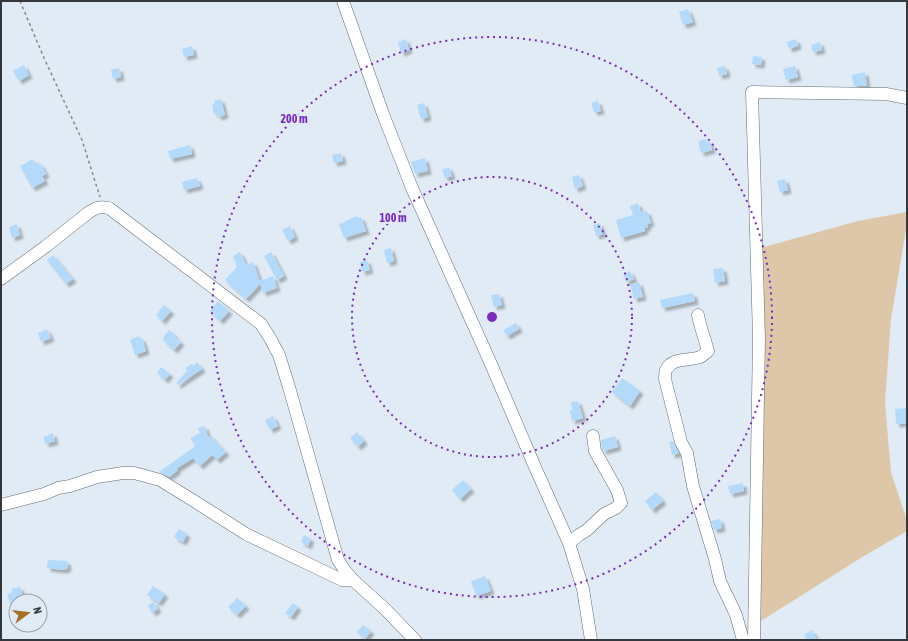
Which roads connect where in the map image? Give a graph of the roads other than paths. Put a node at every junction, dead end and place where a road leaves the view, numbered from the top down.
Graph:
1 (343, 1) edge
2 (907, 98) edge
3 (1, 279) edge
4 (698, 315) dead end
5 (593, 436) dead end
6 (1, 505) edge
7 (569, 543) junction
8 (353, 580) junction
9 (415, 640) edge
10 (591, 640) edge
11 (743, 640) edge
12 (754, 640) edge

1 - 7 street
2 - 12 street
3 - 8 street
4 - 11 street
5 - 7 street
6 - 8 street
7 - 10 street
8 - 9 street

